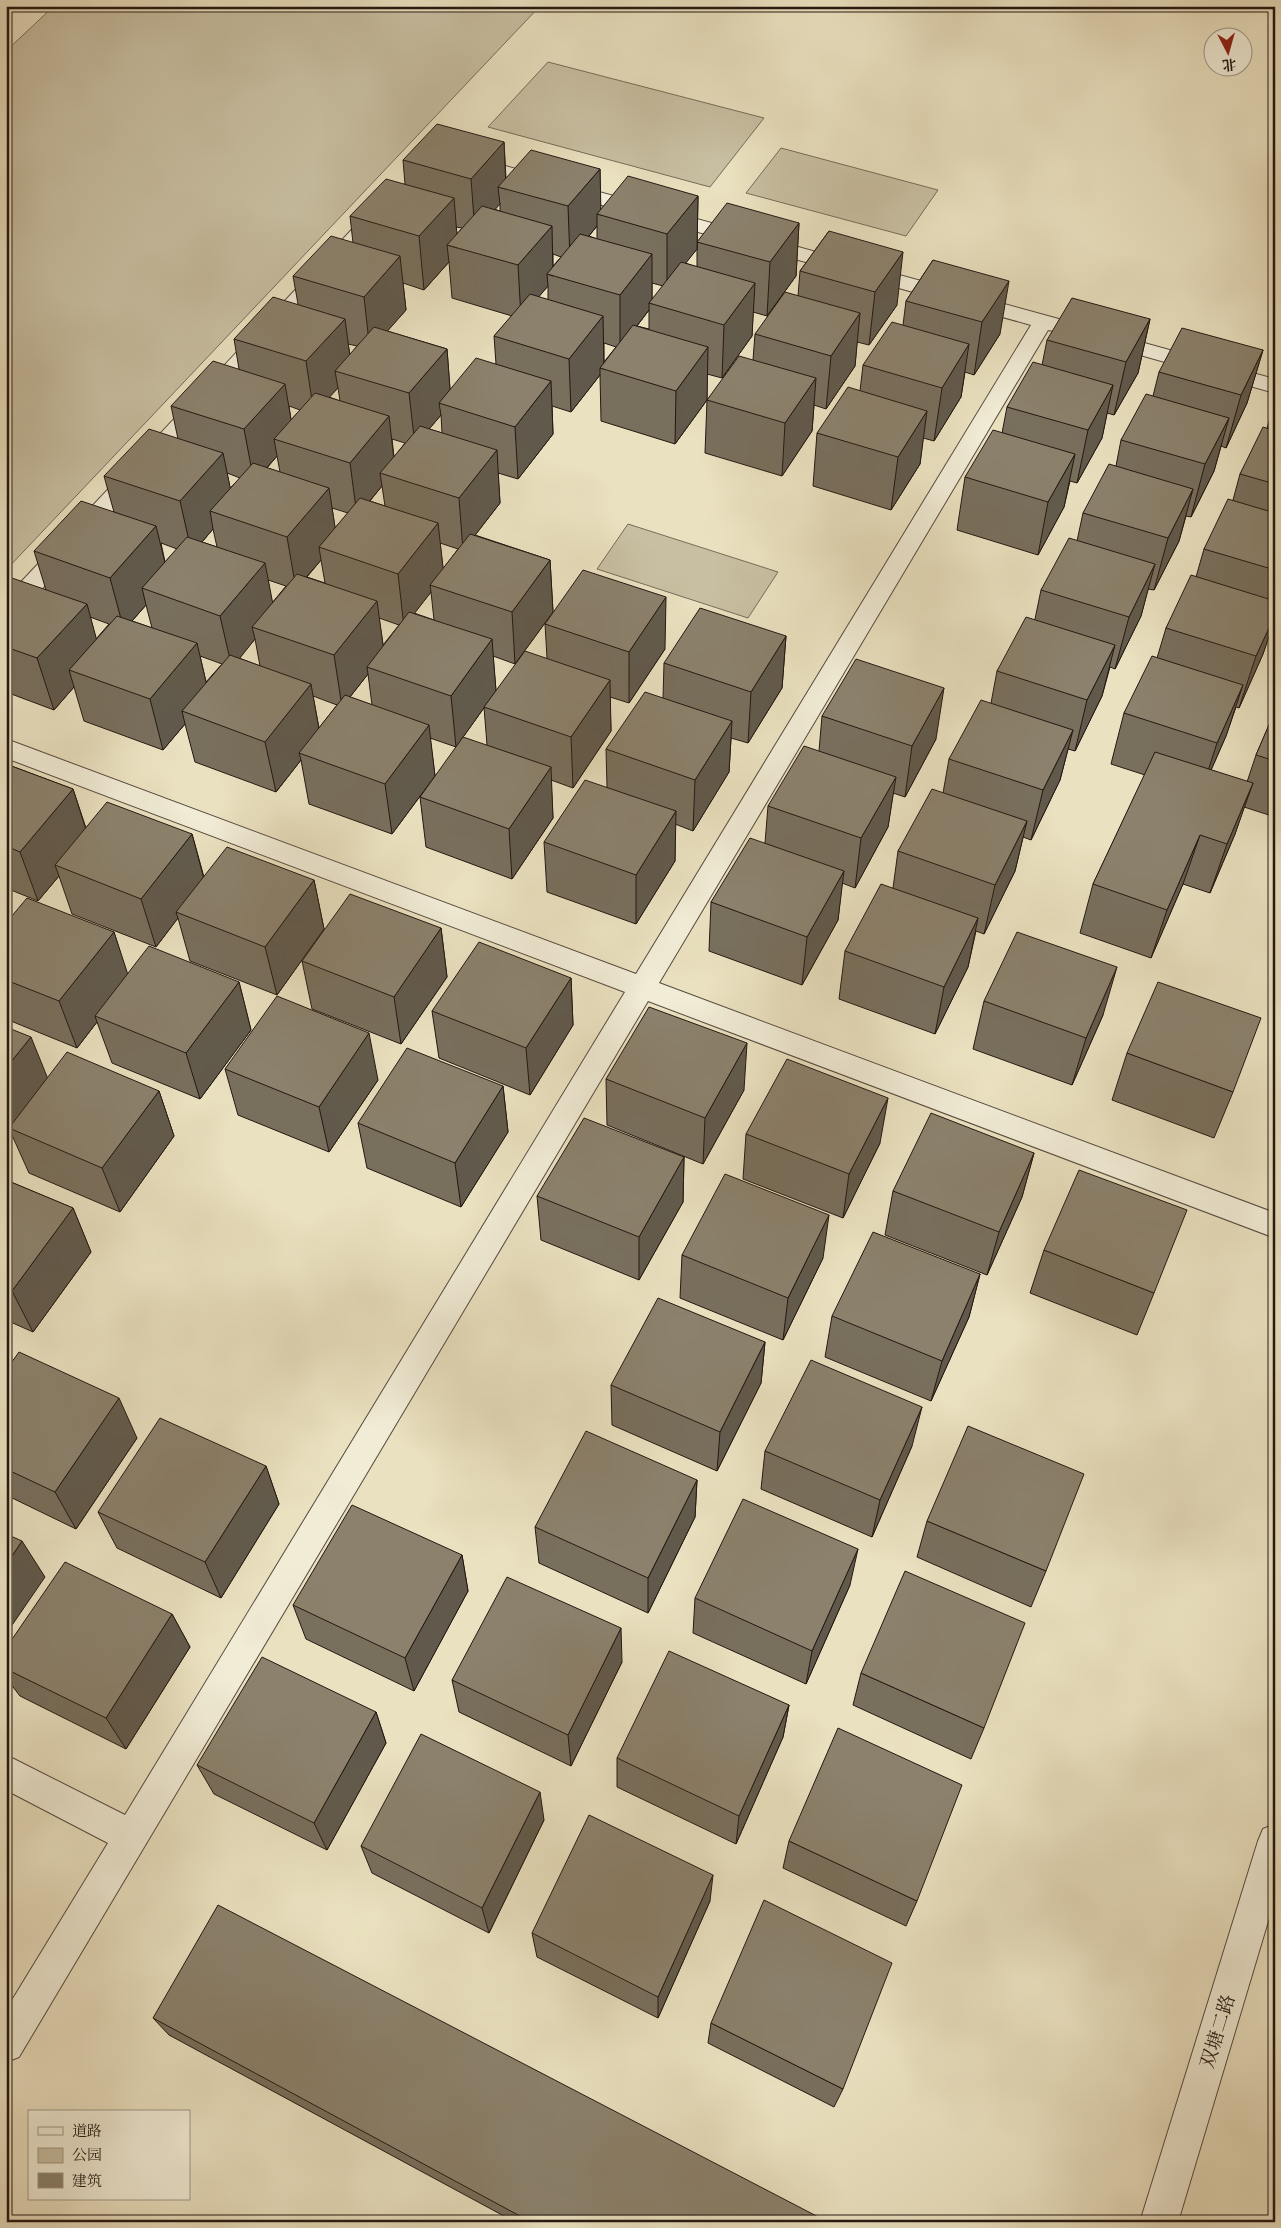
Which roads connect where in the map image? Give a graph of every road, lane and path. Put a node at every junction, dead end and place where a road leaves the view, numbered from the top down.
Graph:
1 (454, 158) edge
2 (394, 196) edge
3 (1043, 322) junction
4 (1275, 386) edge
5 (6, 613) edge
6 (6, 748) edge
7 (642, 988) junction
8 (1275, 1226) edge
9 (6, 1772) edge
10 (131, 1837) junction
11 (1275, 1841) edge
12 (6, 2044) edge
13 (1159, 2222) edge

1 - 3 street
2 - 5 street
3 - 4 street
3 - 7 street
6 - 7 street
7 - 8 street
7 - 10 street
9 - 10 street
10 - 12 street
11 - 13 street, 双塘二路

